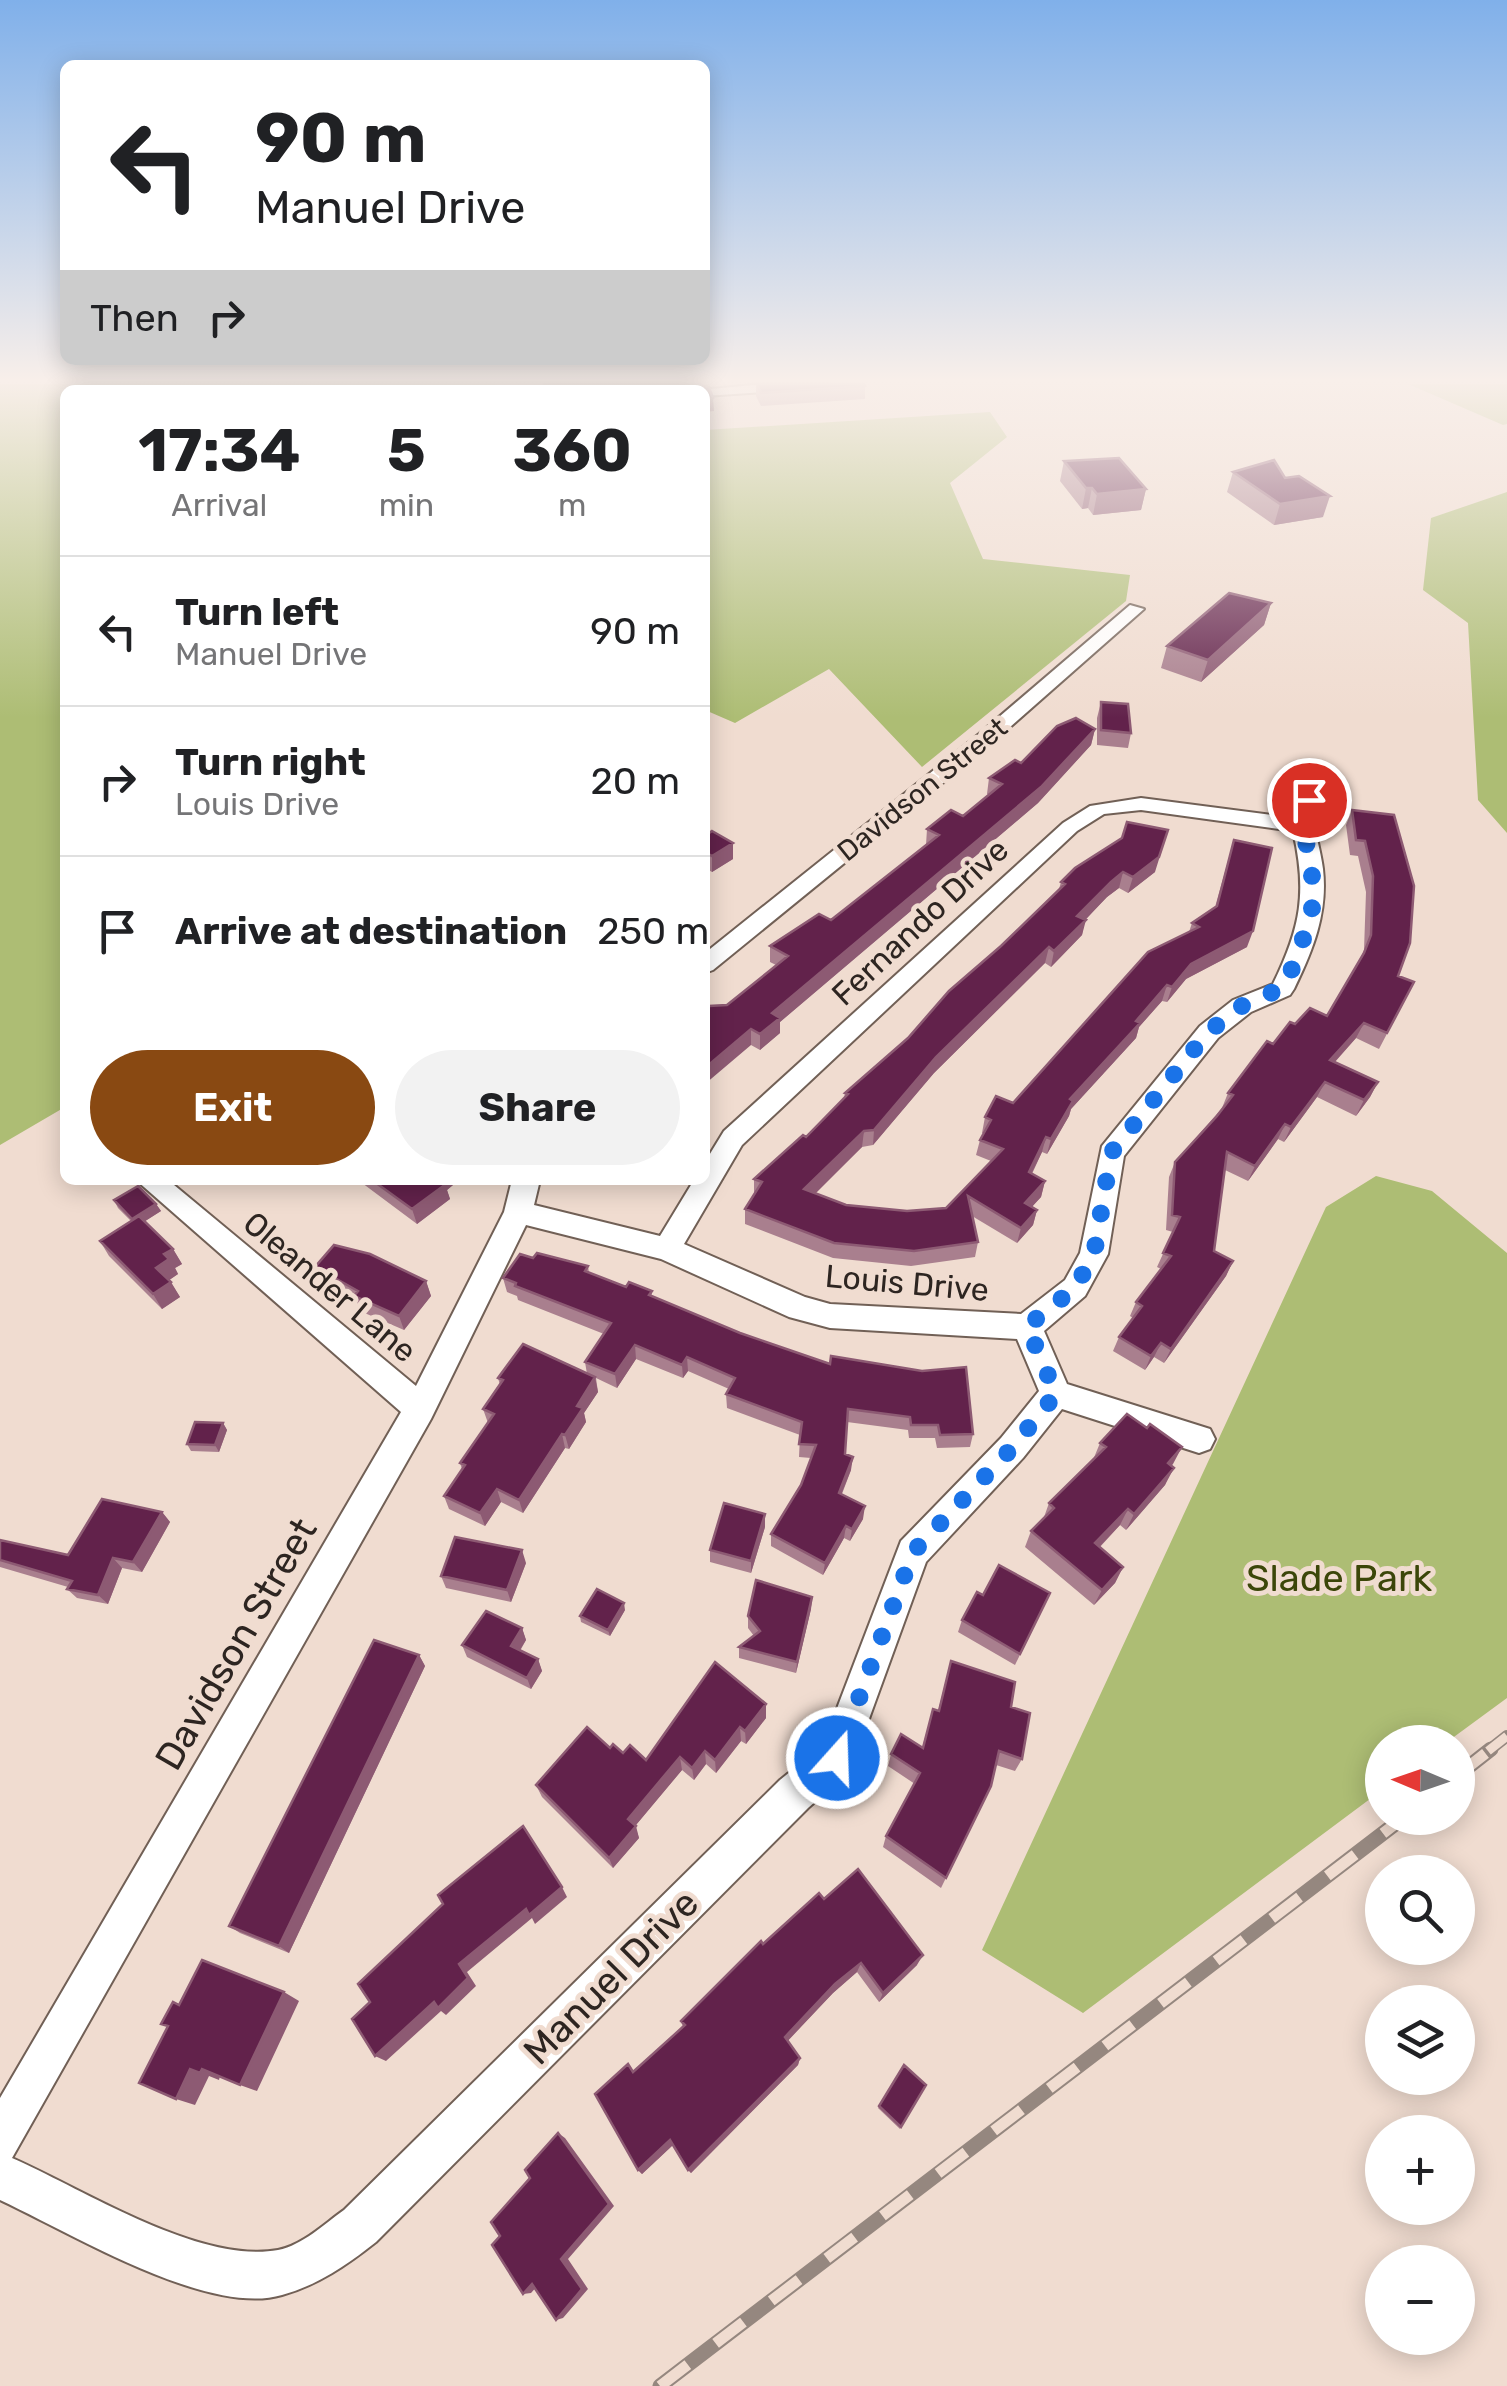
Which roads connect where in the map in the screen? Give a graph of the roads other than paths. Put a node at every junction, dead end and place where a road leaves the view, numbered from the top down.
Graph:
1 (1136, 609) dead end
2 (1309, 800) dead end
3 (1302, 826) junction
4 (710, 961) edge
5 (710, 1177) edge
6 (156, 1185) edge
7 (705, 1185) edge
8 (522, 1196) edge
9 (667, 1249) junction
10 (1027, 1326) junction
11 (1056, 1394) junction
12 (420, 1409) junction
13 (1199, 1440) dead end
14 (0, 2141) edge
15 (0, 2176) edge

1 - 4 street, Davidson Street
2 - 3 street, Louis Drive
3 - 5 street, Fernando Drive
3 - 10 street, Louis Drive
6 - 12 street, Oleander Lane
7 - 9 street, Fernando Drive
8 - 9 street, Louis Drive
8 - 12 street, Davidson Street
9 - 10 street, Louis Drive
10 - 11 street
11 - 13 street
11 - 15 street, Manuel Drive
12 - 14 street, Davidson Street

